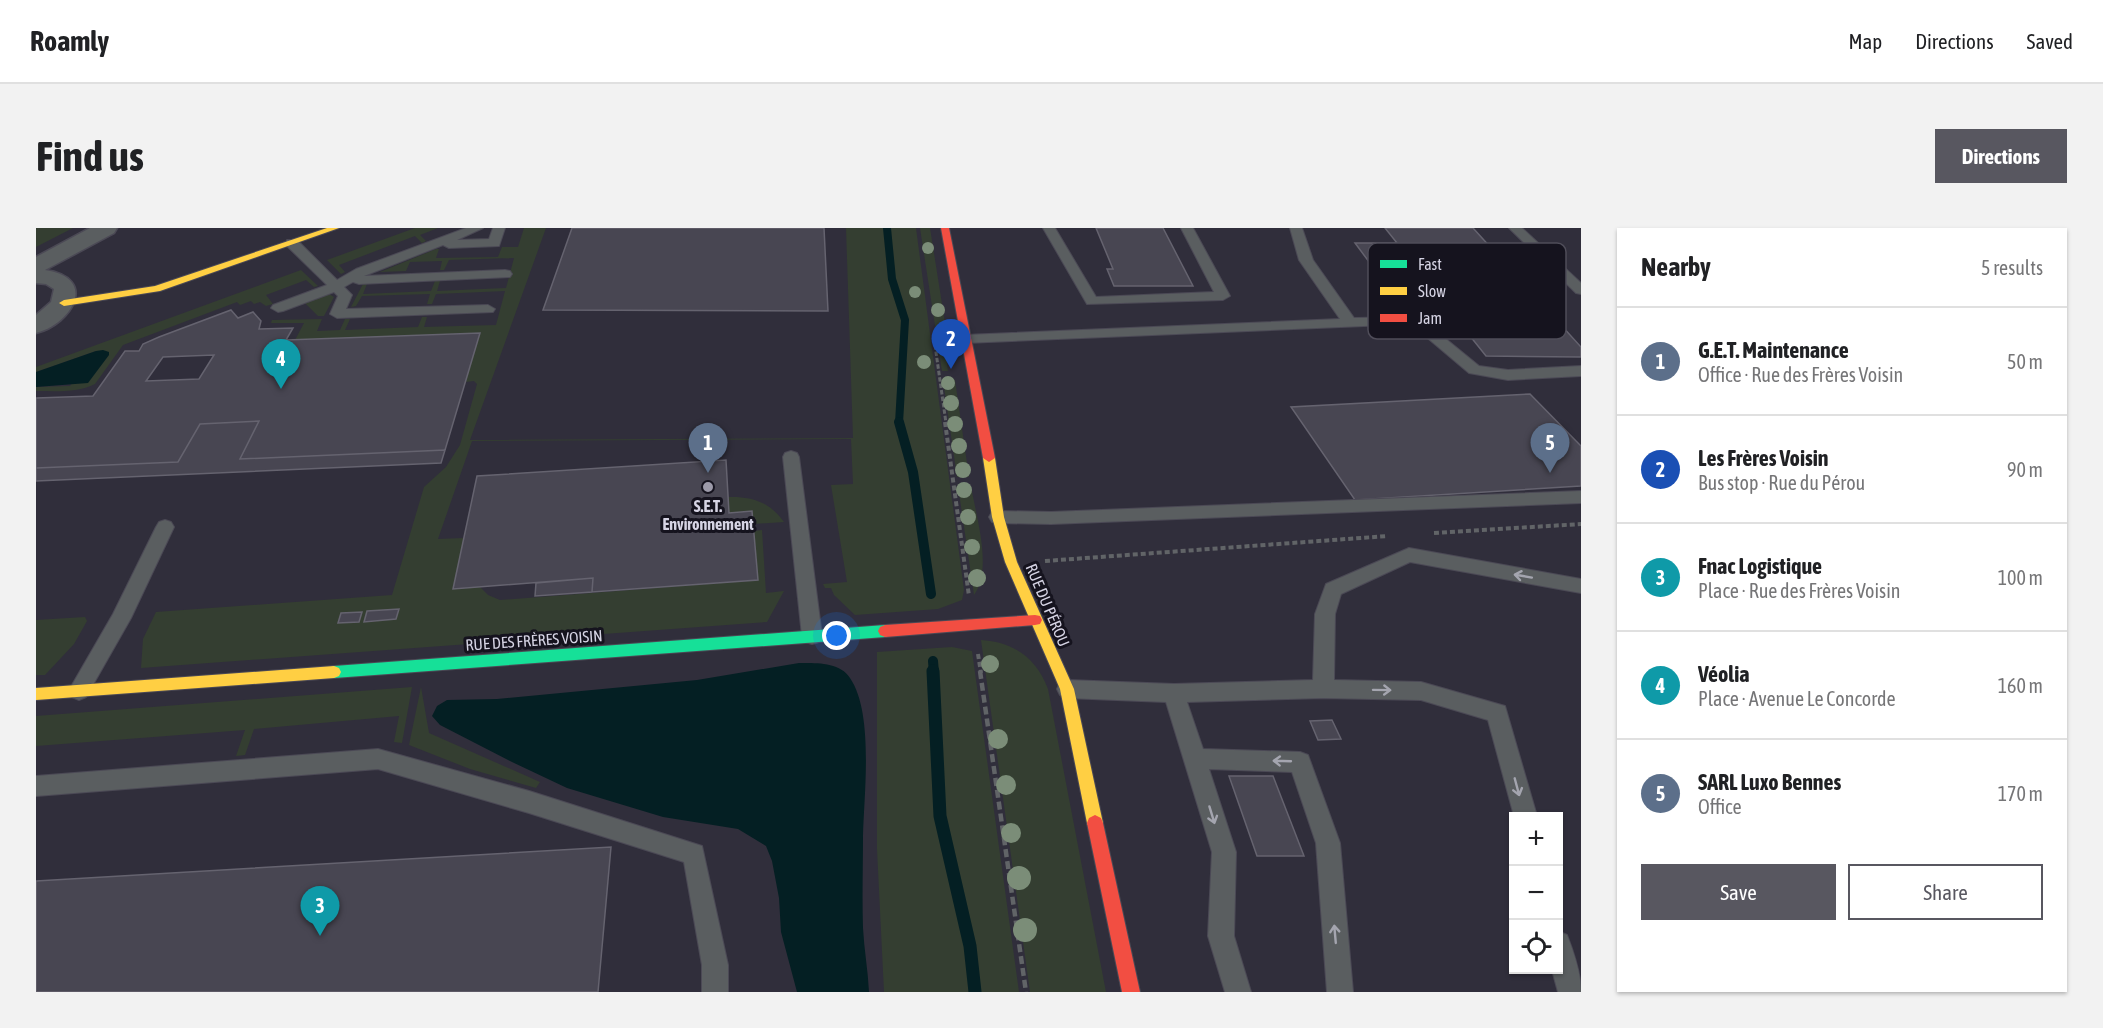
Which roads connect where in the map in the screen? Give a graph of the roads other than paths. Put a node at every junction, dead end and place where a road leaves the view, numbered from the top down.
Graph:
1 (335, 228) edge
2 (477, 228) edge
3 (499, 228) edge
4 (945, 228) edge
5 (1049, 228) edge
6 (1186, 228) edge
7 (1296, 228) edge
8 (1515, 228) edge
9 (101, 232) edge
10 (292, 243) junction
11 (1531, 243) edge
12 (434, 244) junction
13 (36, 266) edge
14 (505, 274) dead end
15 (36, 276) edge
16 (1566, 276) edge
17 (336, 286) junction
18 (1581, 290) edge
19 (63, 293) junction
20 (278, 308) dead end
21 (488, 309) dead end
22 (1368, 323) edge
23 (1351, 324) junction
24 (36, 326) edge
25 (965, 339) junction
26 (1437, 339) edge
27 (1581, 371) edge
28 (791, 457) dead end
29 (1581, 497) edge
30 (998, 517) junction
31 (165, 527) dead end
32 (1581, 586) edge
33 (1035, 620) junction
34 (812, 636) junction
35 (1323, 689) junction
36 (1067, 690) junction
37 (79, 691) junction
38 (1174, 693) junction
39 (36, 694) edge
40 (1195, 759) junction
41 (36, 786) edge
42 (1524, 812) edge
43 (1563, 962) edge
44 (715, 992) edge
45 (1131, 992) edge
46 (1238, 992) edge
47 (1340, 992) edge
48 (1571, 992) edge

1 - 10 street
2 - 12 lane
3 - 12 lane
4 - 25 street, RUE DU PÉROU
5 - 6 lane
7 - 23 lane
8 - 11 lane
9 - 13 street
9 - 19 street
10 - 17 lane
10 - 19 street
12 - 17 lane
14 - 17 lane
15 - 19 street
16 - 18 lane
17 - 20 lane
17 - 21 lane
19 - 24 street
22 - 23 lane
23 - 25 lane
25 - 30 street, RUE DU PÉROU
26 - 27 lane
28 - 34 lane
29 - 30 lane
30 - 33 street, RUE DU PÉROU
31 - 37 lane
32 -> 35 lane
33 - 34 street, RUE DES FRÈRES VOISIN
33 - 36 street, RUE DU PÉROU
34 - 37 street, RUE DES FRÈRES VOISIN
35 - 38 lane
35 -> 42 lane
36 - 38 lane
36 - 45 street, RUE DU PÉROU
37 - 39 street, RUE DES FRÈRES VOISIN
38 - 40 lane
40 -> 46 lane
47 -> 40 lane
41 - 44 lane
43 - 48 lane

